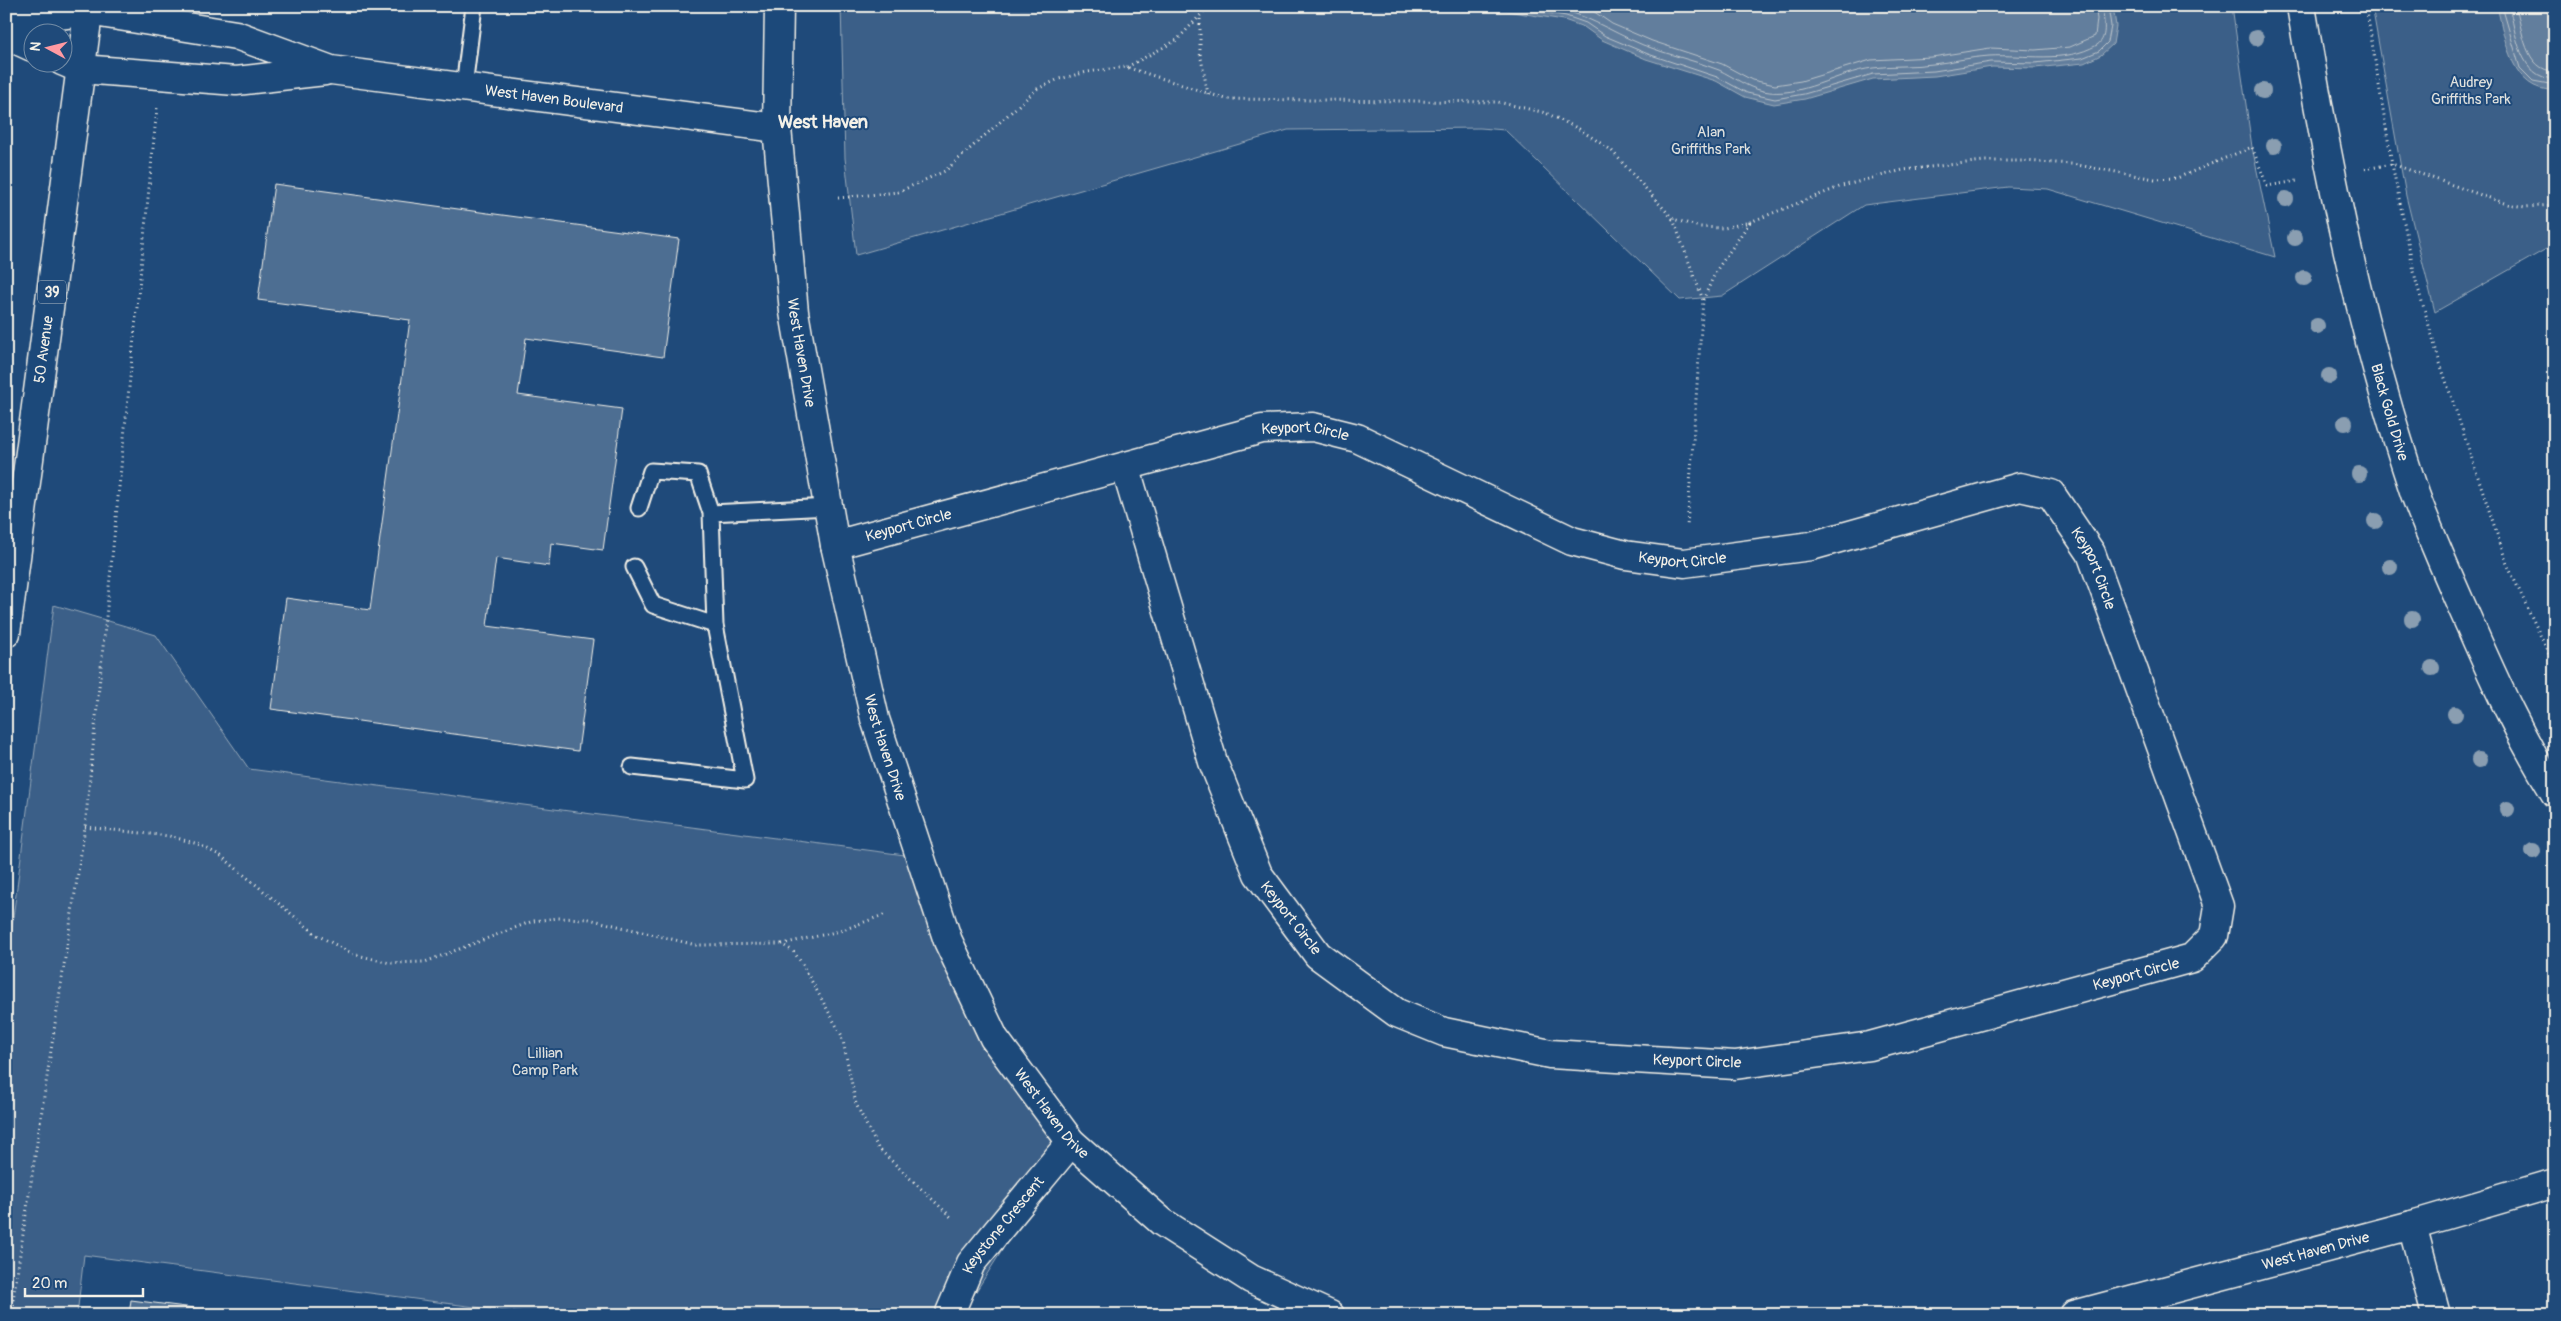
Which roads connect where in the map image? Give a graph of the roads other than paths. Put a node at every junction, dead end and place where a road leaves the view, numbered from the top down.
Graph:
1 (474, 6) edge
2 (780, 6) edge
3 (2301, 6) edge
4 (89, 9) edge
5 (6, 24) edge
6 (6, 35) edge
7 (22, 42) edge
8 (72, 65) edge
9 (331, 70) junction
10 (71, 72) edge
11 (464, 87) junction
12 (777, 128) junction
13 (1125, 466) junction
14 (829, 507) junction
15 (639, 508) dead end
16 (711, 513) junction
17 (835, 545) junction
18 (634, 567) dead end
19 (715, 625) junction
20 (6, 633) edge
21 (632, 767) dead end
22 (2555, 792) edge
23 (1071, 1142) junction
24 (2555, 1183) edge
25 (2412, 1225) junction
26 (950, 1315) edge
27 (1330, 1315) edge
28 (2074, 1315) edge
29 (2436, 1315) edge

1 - 11 lane
2 - 12 street, West Haven Drive
3 - 22 street, Black Gold Drive
4 - 5 street, West Haven Boulevard
4 - 8 street, 50 Avenue / 39
4 - 9 street, West Haven Boulevard
6 - 7 street
8 - 9 street, West Haven Boulevard
9 - 11 street, West Haven Boulevard
10 - 20 street, 50 Avenue / 39
11 - 12 street, West Haven Boulevard
12 - 14 street, West Haven Drive
13 - 13 street, Keyport Circle
13 - 17 street, Keyport Circle
14 - 16 lane
14 - 17 street, West Haven Drive
15 - 16 lane
16 - 19 lane
17 - 23 street, West Haven Drive
18 - 19 lane
19 - 21 lane
23 - 26 street, Keystone Crescent
23 - 27 street, West Haven Drive
24 - 25 street, West Haven Drive
25 - 28 street, West Haven Drive
25 - 29 street

